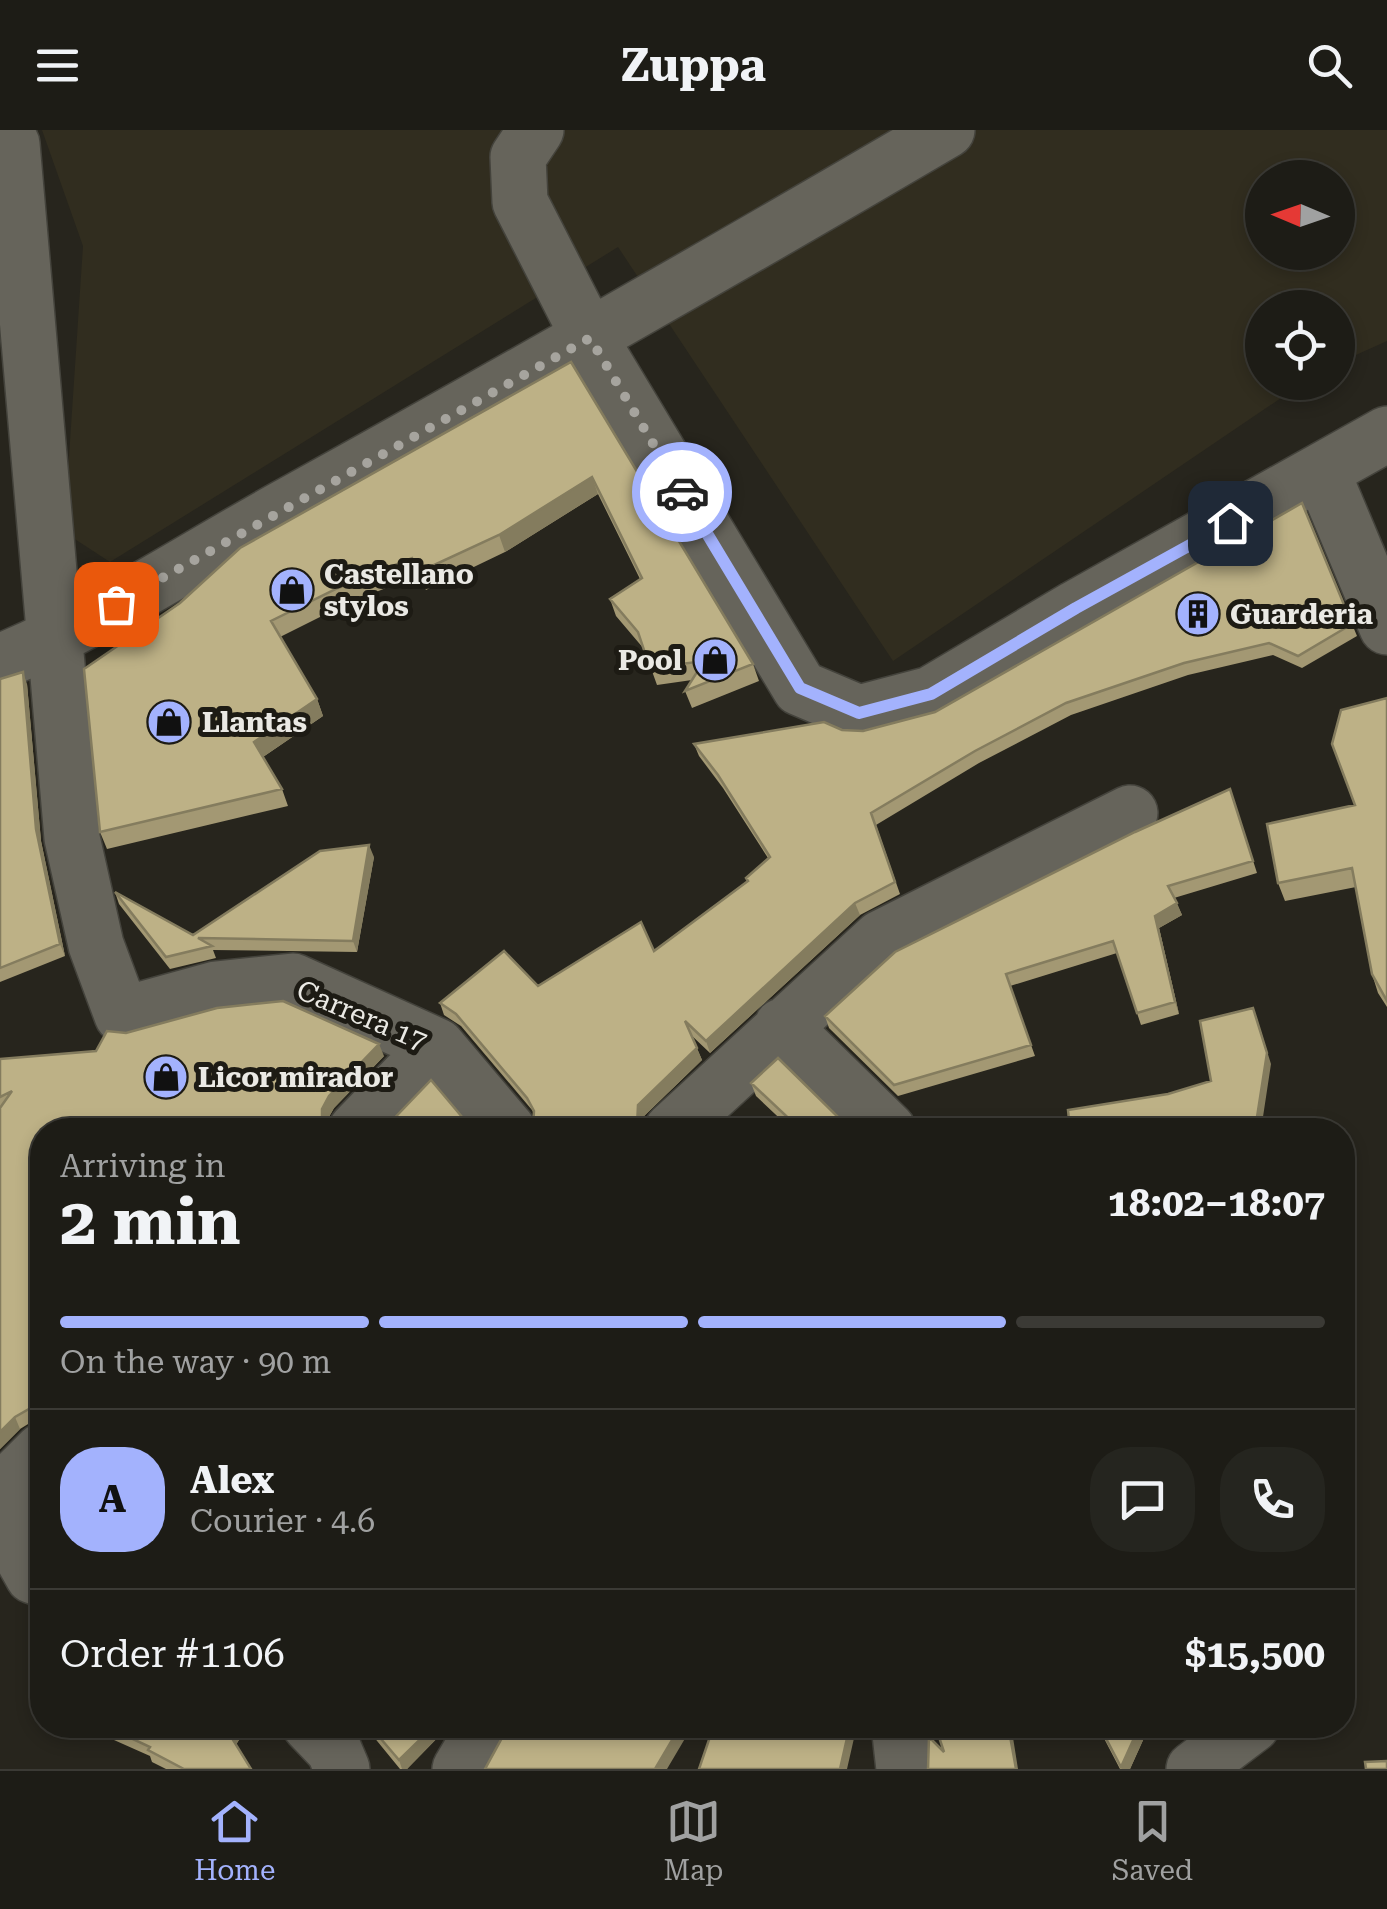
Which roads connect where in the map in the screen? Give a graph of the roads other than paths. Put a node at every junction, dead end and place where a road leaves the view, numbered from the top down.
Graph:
1 (3, 130) edge
2 (536, 130) edge
3 (948, 130) edge
4 (590, 338) junction
5 (1387, 434) edge
6 (1322, 472) junction
7 (1387, 627) edge
8 (54, 640) junction
9 (0, 662) edge
10 (1130, 813) dead end
11 (782, 1026) junction
12 (436, 1046) junction
13 (367, 1118) edge
14 (498, 1118) edge
15 (685, 1118) edge
16 (876, 1118) edge
17 (30, 1463) edge
18 (30, 1571) edge
19 (322, 1738) edge
20 (478, 1738) edge
21 (900, 1738) edge
22 (1235, 1738) edge
23 (342, 1769) edge
24 (460, 1769) edge
25 (904, 1769) edge
26 (1194, 1769) edge

1 - 8 street
2 - 4 street
3 - 4 street
4 - 6 street
4 - 8 street
5 - 6 street
6 - 7 street
8 - 9 street
8 - 12 street, Carrera 17
10 - 11 street
11 - 15 street
11 - 16 street
12 - 13 street
12 - 14 street, Carrera 17
17 - 18 street
19 - 23 street
20 - 24 street
21 - 25 street
22 - 26 street

